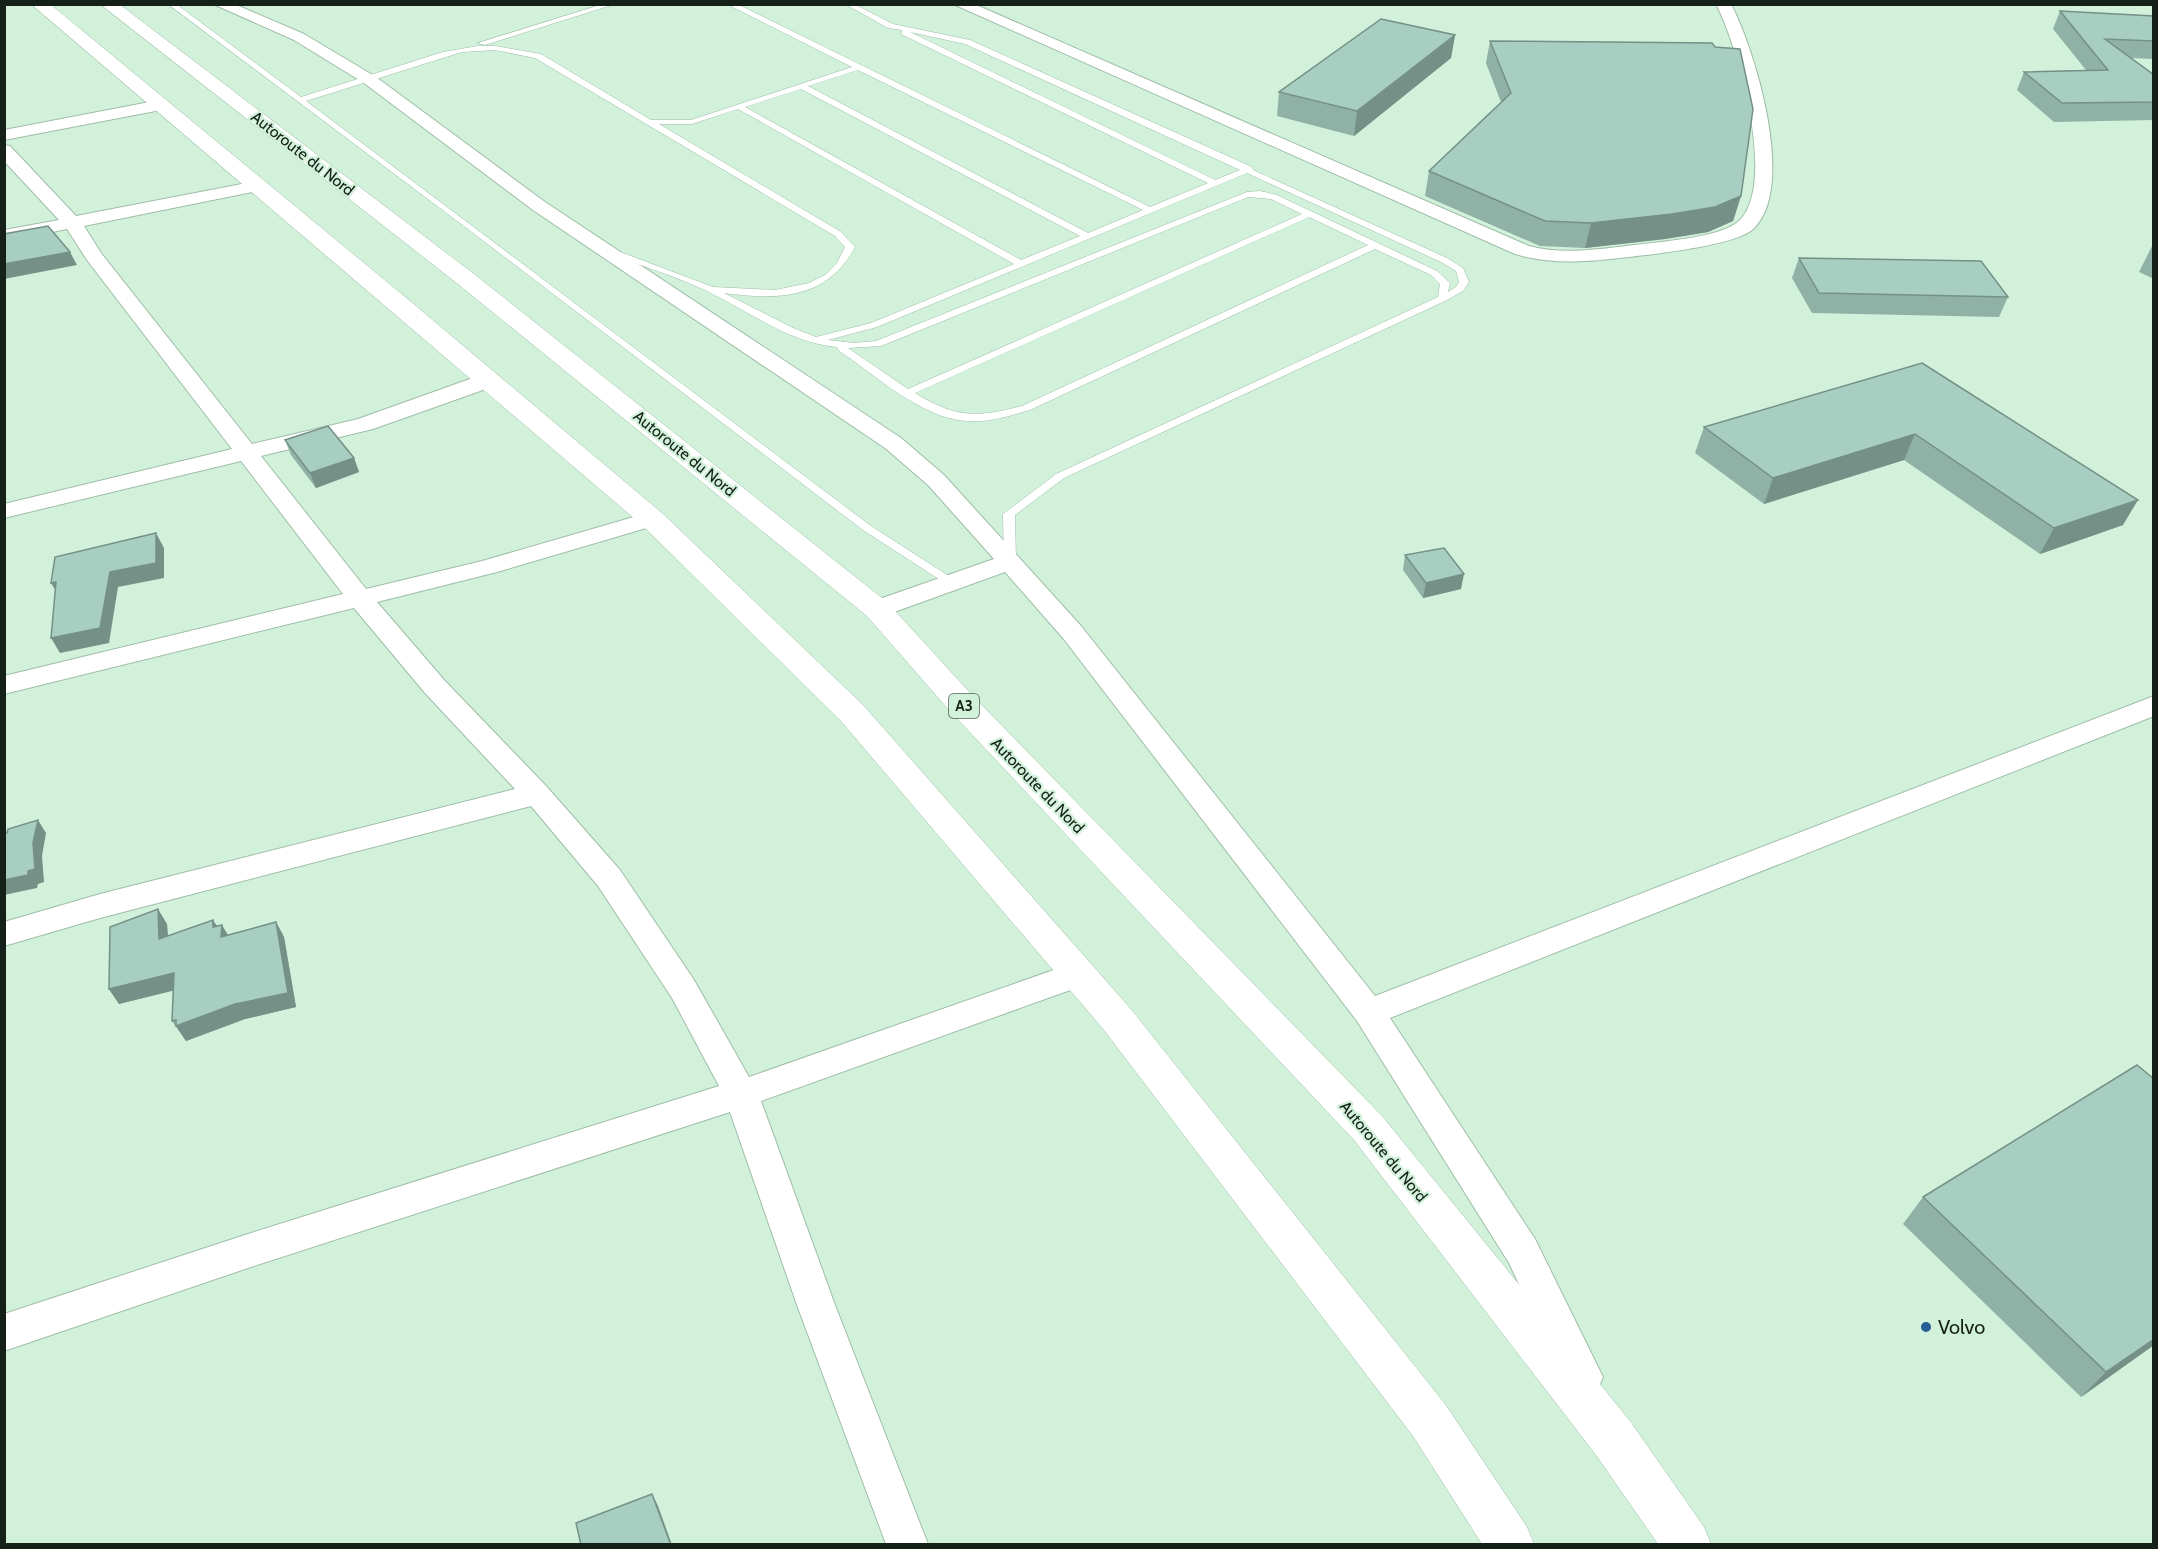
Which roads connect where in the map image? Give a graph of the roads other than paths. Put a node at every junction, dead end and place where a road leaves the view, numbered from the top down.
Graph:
1 (39, 4) edge
2 (108, 4) edge
3 (171, 4) edge
4 (220, 4) edge
5 (612, 4) edge
6 (730, 4) edge
7 (848, 4) edge
8 (960, 4) edge
9 (1723, 4) edge
10 (891, 26) junction
11 (466, 48) junction
12 (856, 68) junction
13 (370, 80) junction
14 (801, 86) junction
15 (300, 100) junction
16 (160, 105) junction
17 (738, 106) junction
18 (647, 121) junction
19 (4, 135) edge
20 (4, 150) edge
21 (1249, 169) junction
22 (1215, 183) junction
23 (257, 186) junction
24 (1150, 210) junction
25 (1310, 214) junction
26 (73, 224) junction
27 (4, 236) edge
28 (1087, 236) junction
29 (1376, 245) junction
30 (598, 246) junction
31 (1021, 264) junction
32 (708, 288) junction
33 (1442, 299) junction
34 (817, 339) junction
35 (839, 346) junction
36 (489, 380) junction
37 (909, 392) junction
38 (247, 454) junction
39 (4, 511) edge
40 (652, 519) junction
41 (1010, 562) junction
42 (951, 583) junction
43 (361, 600) junction
44 (877, 609) junction
45 (4, 685) edge
46 (2154, 705) edge
47 (537, 794) junction
48 (4, 934) edge
49 (1079, 975) junction
50 (1369, 1012) junction
51 (741, 1094) junction
52 (4, 1333) edge
53 (1613, 1438) junction
54 (907, 1545) edge
55 (1510, 1545) edge
56 (1687, 1545) edge

1 - 16 highway
2 - 44 highway, Autoroute du Nord / A3
3 - 15 lane
4 - 13 street
5 - 11 lane
6 - 12 lane
7 - 10 lane
8 - 9 street
10 - 21 lane
10 - 22 lane
11 - 13 lane
11 - 18 lane
12 - 14 lane
12 - 24 lane
13 - 15 lane
13 - 30 street
14 - 17 lane
14 - 28 lane
15 - 42 lane
16 - 19 street
16 - 23 highway
17 - 18 lane
17 - 31 lane
18 - 32 lane
20 - 26 street
21 - 22 lane
21 - 33 lane
22 - 24 lane
23 - 26 street
23 - 36 highway
24 - 28 lane
25 - 29 lane
25 - 35 lane
25 - 37 lane
26 - 27 street
26 - 38 street
28 - 31 lane
29 - 33 lane
29 - 37 lane
30 - 32 lane
30 - 41 street
31 - 34 lane
32 - 34 lane
33 - 41 lane
34 - 35 lane
35 - 37 lane
36 - 38 street
36 - 40 highway
38 - 39 street
38 - 43 street
40 - 43 street
40 - 49 highway
41 - 42 street
41 - 50 street
42 - 44 street
43 - 45 street
43 - 47 street
44 - 53 highway, Autoroute du Nord / A3
46 - 50 street
47 - 48 street
47 - 51 street
49 - 51 street
49 - 55 highway
50 - 53 street
51 - 52 street
51 - 54 street
53 - 56 highway, Autoroute du Nord / A3

